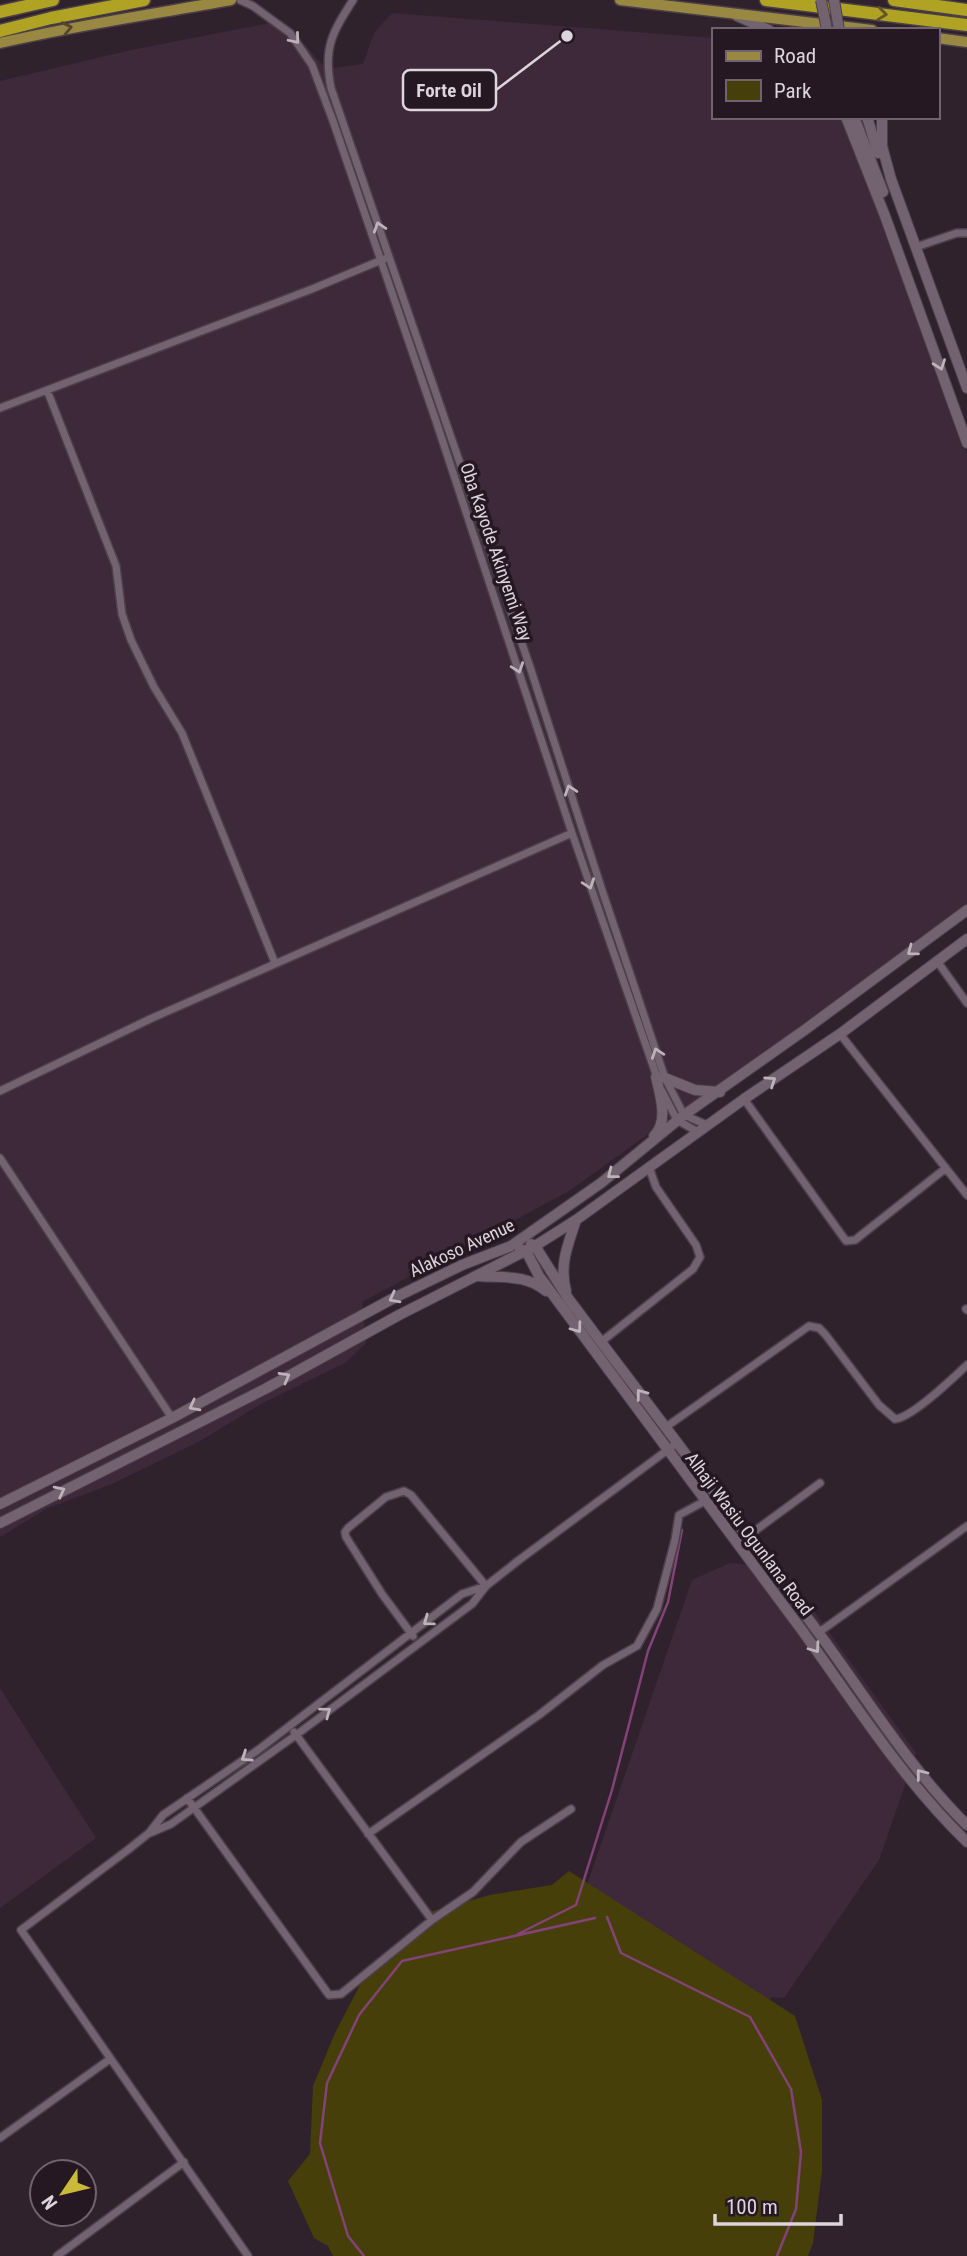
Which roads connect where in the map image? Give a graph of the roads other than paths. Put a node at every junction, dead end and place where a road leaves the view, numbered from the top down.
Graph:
1 (53, 0) edge
2 (144, 0) edge
3 (231, 0) edge
4 (240, 0) edge
5 (353, 0) edge
6 (620, 0) edge
7 (766, 0) edge
8 (821, 0) edge
9 (834, 0) edge
10 (894, 0) edge
11 (967, 10) edge
12 (723, 11) junction
13 (0, 12) edge
14 (967, 25) edge
15 (764, 28) edge
16 (827, 28) edge
17 (839, 28) edge
18 (856, 28) edge
19 (0, 32) edge
20 (940, 40) edge
21 (0, 43) edge
22 (967, 43) edge
23 (847, 119) edge
24 (855, 119) edge
25 (868, 119) edge
26 (882, 119) edge
27 (967, 233) edge
28 (916, 247) junction
29 (388, 257) junction
30 (380, 260) junction
31 (942, 319) junction
32 (925, 324) junction
33 (967, 388) edge
34 (47, 390) junction
35 (0, 408) edge
36 (967, 443) edge
37 (572, 833) junction
38 (967, 910) edge
39 (967, 939) edge
40 (937, 961) junction
41 (275, 963) junction
42 (967, 1003) edge
43 (840, 1034) junction
44 (661, 1077) junction
45 (0, 1091) edge
46 (720, 1091) junction
47 (744, 1099) junction
48 (680, 1118) junction
49 (702, 1129) junction
50 (634, 1157) junction
51 (0, 1158) edge
52 (649, 1167) junction
53 (946, 1168) junction
54 (967, 1195) edge
55 (576, 1220) junction
56 (521, 1239) junction
57 (511, 1246) junction
58 (531, 1248) junction
59 (477, 1276) junction
60 (568, 1298) junction
61 (556, 1299) junction
62 (601, 1342) junction
63 (967, 1365) edge
64 (172, 1418) junction
65 (666, 1427) junction
66 (677, 1443) junction
67 (667, 1450) junction
68 (820, 1483) dead end
69 (705, 1501) junction
70 (0, 1504) edge
71 (0, 1523) edge
72 (967, 1526) edge
73 (747, 1537) junction
74 (737, 1544) junction
75 (486, 1586) junction
76 (411, 1633) junction
77 (818, 1633) junction
78 (418, 1644) junction
79 (289, 1726) junction
80 (296, 1735) junction
81 (187, 1798) junction
82 (194, 1807) junction
83 (571, 1809) dead end
84 (967, 1825) edge
85 (149, 1833) junction
86 (368, 1834) junction
87 (967, 1842) edge
88 (432, 1920) junction
89 (110, 2059) junction
90 (0, 2138) edge
91 (184, 2162) junction
92 (57, 2256) edge
93 (247, 2256) edge

1 - 13 highway
2 - 19 highway
21 -> 3 main road
4 -> 30 street, Oba Kayode Akinyemi Way
29 -> 5 street, Oba Kayode Akinyemi Way
6 - 12 main road
7 -> 14 highway
8 - 16 street, bridge
9 - 17 street, bridge
10 - 11 highway
12 - 15 street
12 - 18 main road
20 - 22 main road
23 - 32 street
24 - 32 street
25 - 31 street
26 - 28 street
27 - 28 street
28 - 31 street
29 - 30 street
44 -> 29 street, Oba Kayode Akinyemi Way
30 - 34 street
30 -> 37 street, Oba Kayode Akinyemi Way
31 - 33 street
32 -> 36 street
34 - 35 street
34 - 41 street
37 - 41 street
37 -> 44 street, Oba Kayode Akinyemi Way
38 -> 46 street, Alakoso Avenue
39 - 40 street, Alakoso Avenue
40 - 42 street
40 - 43 street, Alakoso Avenue
41 - 45 street
47 -> 43 street, Alakoso Avenue
43 - 53 street
44 - 46 street
44 - 48 street, Oba Kayode Akinyemi Way
44 - 50 street
46 - 48 street, Alakoso Avenue
47 - 49 street, Alakoso Avenue
47 - 53 street
48 - 49 street
48 - 50 street, Alakoso Avenue
49 - 52 street, Alakoso Avenue
50 -> 56 street, Alakoso Avenue
51 - 64 street
52 - 55 street, Alakoso Avenue
52 - 62 street
53 - 54 street
55 - 58 street, Alakoso Avenue
55 - 60 street
56 - 57 street, Alakoso Avenue
56 - 58 street
57 - 58 street
57 -> 64 street, Alakoso Avenue
58 - 59 street, Alakoso Avenue
58 - 60 street, Alhaji Wasiu Ogunlana Road
58 - 61 street, Alhaji Wasiu Ogunlana Road
59 - 61 street
71 -> 59 street, Alakoso Avenue
60 - 62 street, Alhaji Wasiu Ogunlana Road
61 -> 67 street, Alhaji Wasiu Ogunlana Road
65 -> 62 street, Alhaji Wasiu Ogunlana Road
63 - 65 street
64 - 70 street, Alakoso Avenue
65 - 66 street, Alhaji Wasiu Ogunlana Road
66 - 67 street
66 - 73 street, Alhaji Wasiu Ogunlana Road
67 - 69 street, Alhaji Wasiu Ogunlana Road
67 - 75 street
68 - 73 street
69 - 74 street, Alhaji Wasiu Ogunlana Road
69 - 86 street
72 - 77 street
73 - 74 street
73 - 77 street, Alhaji Wasiu Ogunlana Road
74 -> 87 street, Alhaji Wasiu Ogunlana Road
75 -> 76 street
75 - 76 street
75 - 78 street
76 - 78 street
76 - 79 street
84 -> 77 street, Alhaji Wasiu Ogunlana Road
80 -> 78 street
79 - 80 street
79 -> 81 street
80 - 82 street
80 - 86 street
81 - 82 street
81 - 85 street
82 - 85 street
82 - 88 street
83 - 88 street
85 - 89 street
86 - 88 street
89 - 90 street
89 - 91 street
91 - 92 street
91 - 93 street

